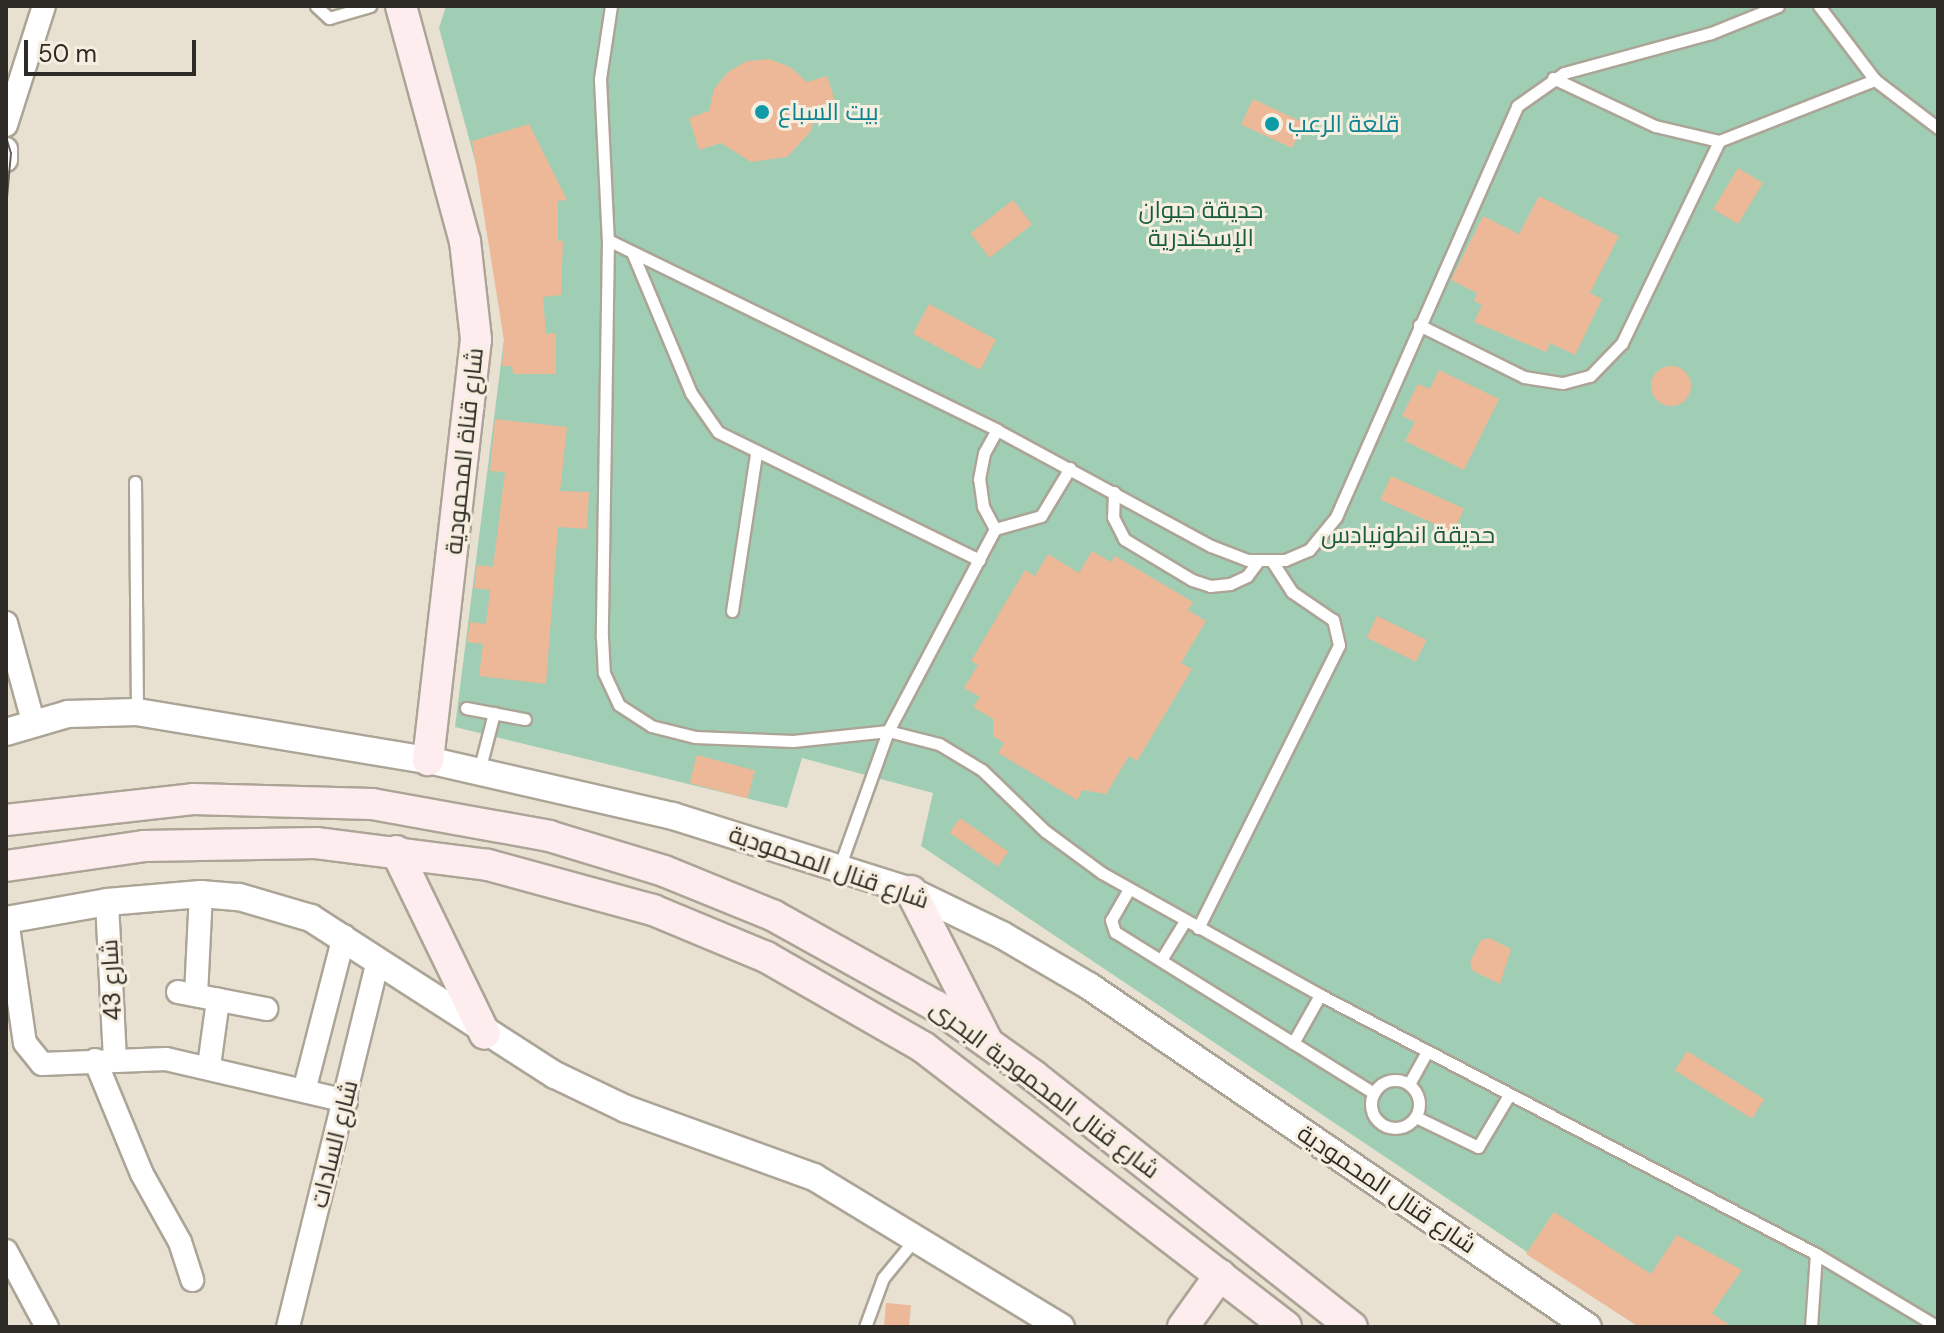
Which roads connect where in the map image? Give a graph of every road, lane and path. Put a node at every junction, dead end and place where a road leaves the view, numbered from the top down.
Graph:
1 (44, 6) edge
2 (316, 6) edge
3 (370, 6) edge
4 (401, 6) edge
5 (611, 6) edge
6 (1778, 6) edge
7 (1819, 6) edge
8 (1553, 78) junction
9 (1875, 80) junction
10 (6, 125) edge
11 (1938, 128) edge
12 (1719, 141) junction
13 (6, 149) edge
14 (6, 160) edge
15 (608, 240) junction
16 (632, 252) junction
17 (1419, 325) junction
18 (997, 430) junction
19 (756, 454) junction
20 (1070, 468) junction
21 (135, 482) dead end
22 (1114, 492) junction
23 (995, 529) junction
24 (979, 560) junction
25 (1259, 560) junction
26 (1272, 561) junction
27 (732, 611) dead end
28 (6, 623) edge
29 (466, 708) dead end
30 (137, 712) junction
31 (494, 713) junction
32 (525, 719) dead end
33 (33, 721) junction
34 (888, 731) junction
35 (6, 732) edge
36 (428, 760) junction
37 (479, 771) junction
38 (6, 820) edge
39 (396, 851) junction
40 (6, 866) edge
41 (839, 868) junction
42 (1129, 889) junction
43 (911, 891) junction
44 (201, 894) junction
45 (107, 902) junction
46 (6, 920) edge
47 (1185, 921) junction
48 (1198, 928) junction
49 (344, 936) junction
50 (378, 960) junction
51 (1161, 960) junction
52 (1320, 995) junction
53 (218, 1000) junction
54 (266, 1009) dead end
55 (485, 1034) junction
56 (987, 1041) junction
57 (1293, 1043) junction
58 (1427, 1052) junction
59 (105, 1059) junction
60 (209, 1066) junction
61 (1409, 1084) junction
62 (304, 1091) junction
63 (1374, 1093) junction
64 (1509, 1095) junction
65 (346, 1101) junction
66 (1416, 1117) junction
67 (916, 1237) junction
68 (6, 1251) edge
69 (1816, 1254) junction
70 (1220, 1275) junction
71 (192, 1280) dead end
72 (1813, 1326) edge
73 (47, 1327) edge
74 (288, 1327) edge
75 (865, 1327) edge
76 (1061, 1327) edge
77 (1183, 1327) edge
78 (1286, 1327) edge
79 (1352, 1327) edge
80 (1588, 1327) edge
81 (1938, 1327) edge

1 - 10 street
2 - 3 lane
4 - 36 main road, شارع قناة المحمودية
5 - 15 lane
6 - 8 lane
7 - 9 lane
8 - 12 lane
8 - 17 lane
9 - 11 lane
9 - 12 lane
12 - 17 lane
13 - 14 street
15 - 16 lane
15 - 34 lane
16 - 18 lane
16 - 19 lane
17 - 26 lane
18 - 20 lane
18 - 23 lane
19 - 24 lane
19 - 27 lane
20 - 22 lane
20 - 23 lane
21 - 30 lane
22 - 25 lane
22 - 25 lane
23 - 24 lane
24 - 34 lane
25 - 26 lane
26 - 48 lane
28 - 33 street
29 - 31 lane
30 - 33 street, شارع قنال المحمودية
30 - 36 street, شارع قنال المحمودية
31 - 32 lane
31 - 37 lane
33 - 35 street, شارع قنال المحمودية
34 - 41 lane
34 - 42 lane
36 - 37 street, شارع قنال المحمودية
37 - 41 street, شارع قنال المحمودية
38 - 56 main road, شارع قنال المحمودية البحرى
39 - 40 main road, شارع قنال المحمودية البحرى
39 - 55 main road
39 - 70 main road, شارع قنال المحمودية البحرى
41 - 43 street, شارع قنال المحمودية
42 - 47 lane
42 - 51 lane
43 - 56 main road
43 - 80 street, شارع قنال المحمودية
44 - 45 street
44 - 49 street
44 - 53 street
45 - 46 street
45 - 59 street, شارع 43
46 - 59 street
47 - 48 lane
47 - 51 lane
48 - 52 lane
49 - 50 street
49 - 62 street
50 - 55 street
50 - 65 street, شارع السادات
51 - 57 lane
52 - 57 lane
52 - 58 lane
53 - 54 street
53 - 60 street
55 - 67 street
56 - 79 main road, شارع قنال المحمودية البحرى
57 - 63 lane
58 - 61 lane
58 - 64 lane
59 - 60 street
59 - 71 street, شارع 43
60 - 62 street
61 - 63 lane
61 - 66 lane
62 - 65 street
63 - 66 lane
64 - 66 lane
64 - 69 lane
65 - 74 street, شارع السادات
67 - 75 lane
67 - 76 street
68 - 73 street
69 - 72 lane
69 - 81 lane
70 - 77 main road
70 - 78 main road, شارع قنال المحمودية البحرى

